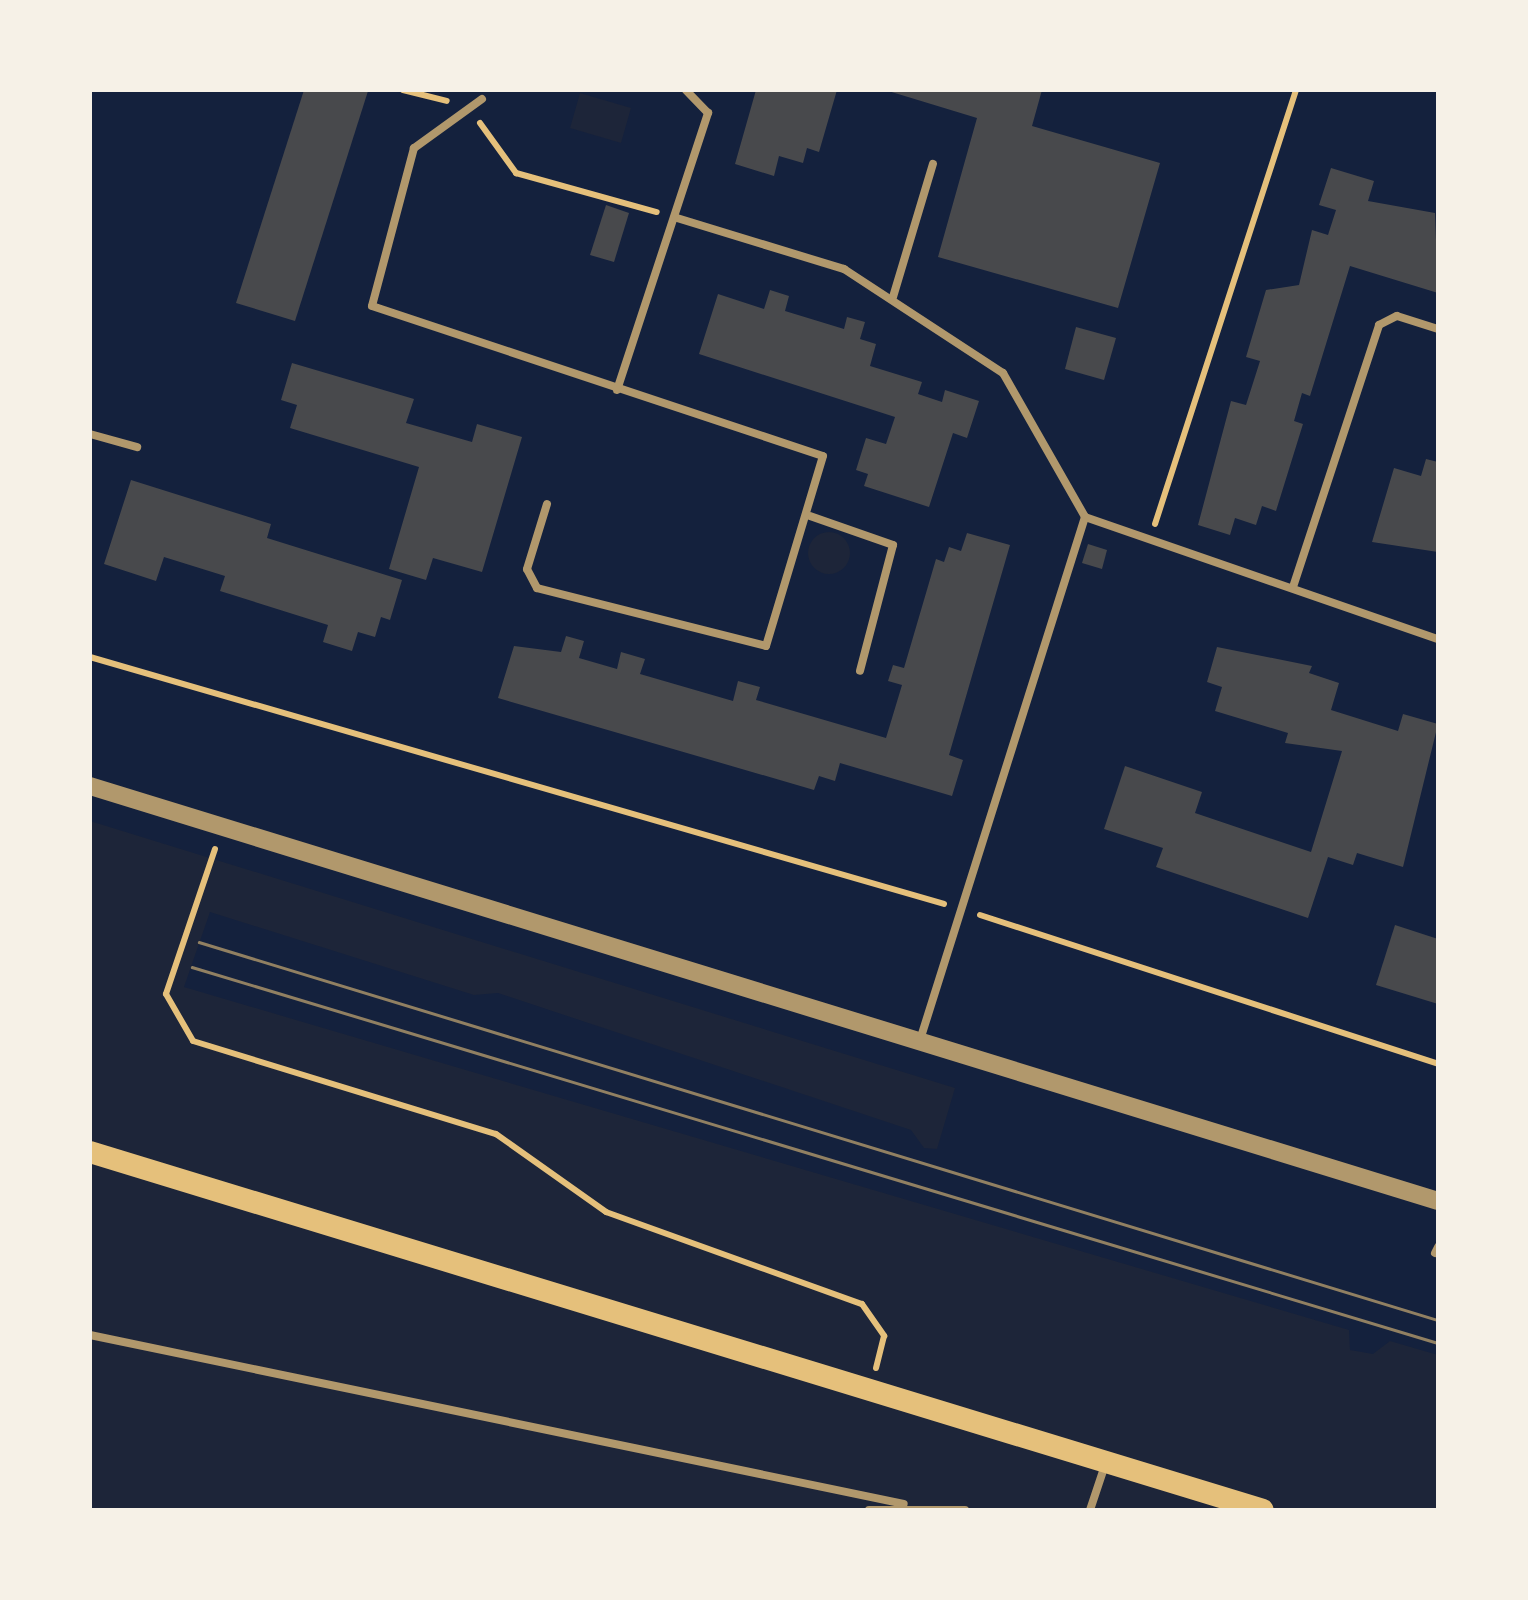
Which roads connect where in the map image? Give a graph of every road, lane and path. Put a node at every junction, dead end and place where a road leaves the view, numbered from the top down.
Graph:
1 (403, 90) edge
2 (686, 90) edge
3 (1296, 90) edge
4 (482, 99) dead end
5 (468, 107) junction
6 (933, 164) dead end
7 (677, 218) junction
8 (893, 296) junction
9 (1438, 329) edge
10 (617, 390) junction
11 (90, 434) edge
12 (137, 448) dead end
13 (547, 504) dead end
14 (810, 516) junction
15 (1086, 517) junction
16 (1150, 540) junction
17 (1292, 587) junction
18 (1438, 639) edge
19 (90, 658) edge
20 (860, 671) dead end
21 (90, 786) edge
22 (224, 827) junction
23 (960, 908) junction
24 (919, 1042) junction
25 (1438, 1064) edge
26 (90, 1152) edge
27 (1438, 1201) edge
28 (90, 1336) edge
29 (870, 1393) junction
30 (1106, 1461) junction
31 (904, 1504) junction
32 (869, 1510) edge
33 (965, 1510) edge
34 (1090, 1510) edge
35 (1263, 1510) edge

1 - 5 path
2 - 7 lane
3 - 16 path
4 - 5 lane
5 - 7 path
5 - 10 lane
6 - 8 lane
7 - 8 lane
7 - 10 lane
8 - 15 lane
9 - 17 lane
10 - 14 lane
11 - 12 lane
13 - 14 lane
14 - 20 lane
15 - 16 lane
15 - 23 lane
16 - 17 lane
17 - 18 lane
19 - 23 path
21 - 22 street
22 - 24 street
22 - 29 path
23 - 24 lane
23 - 25 path
24 - 27 street
26 - 29 main road
28 - 31 lane
29 - 30 main road
30 - 34 lane
30 - 35 main road
31 - 32 lane
31 - 33 lane

